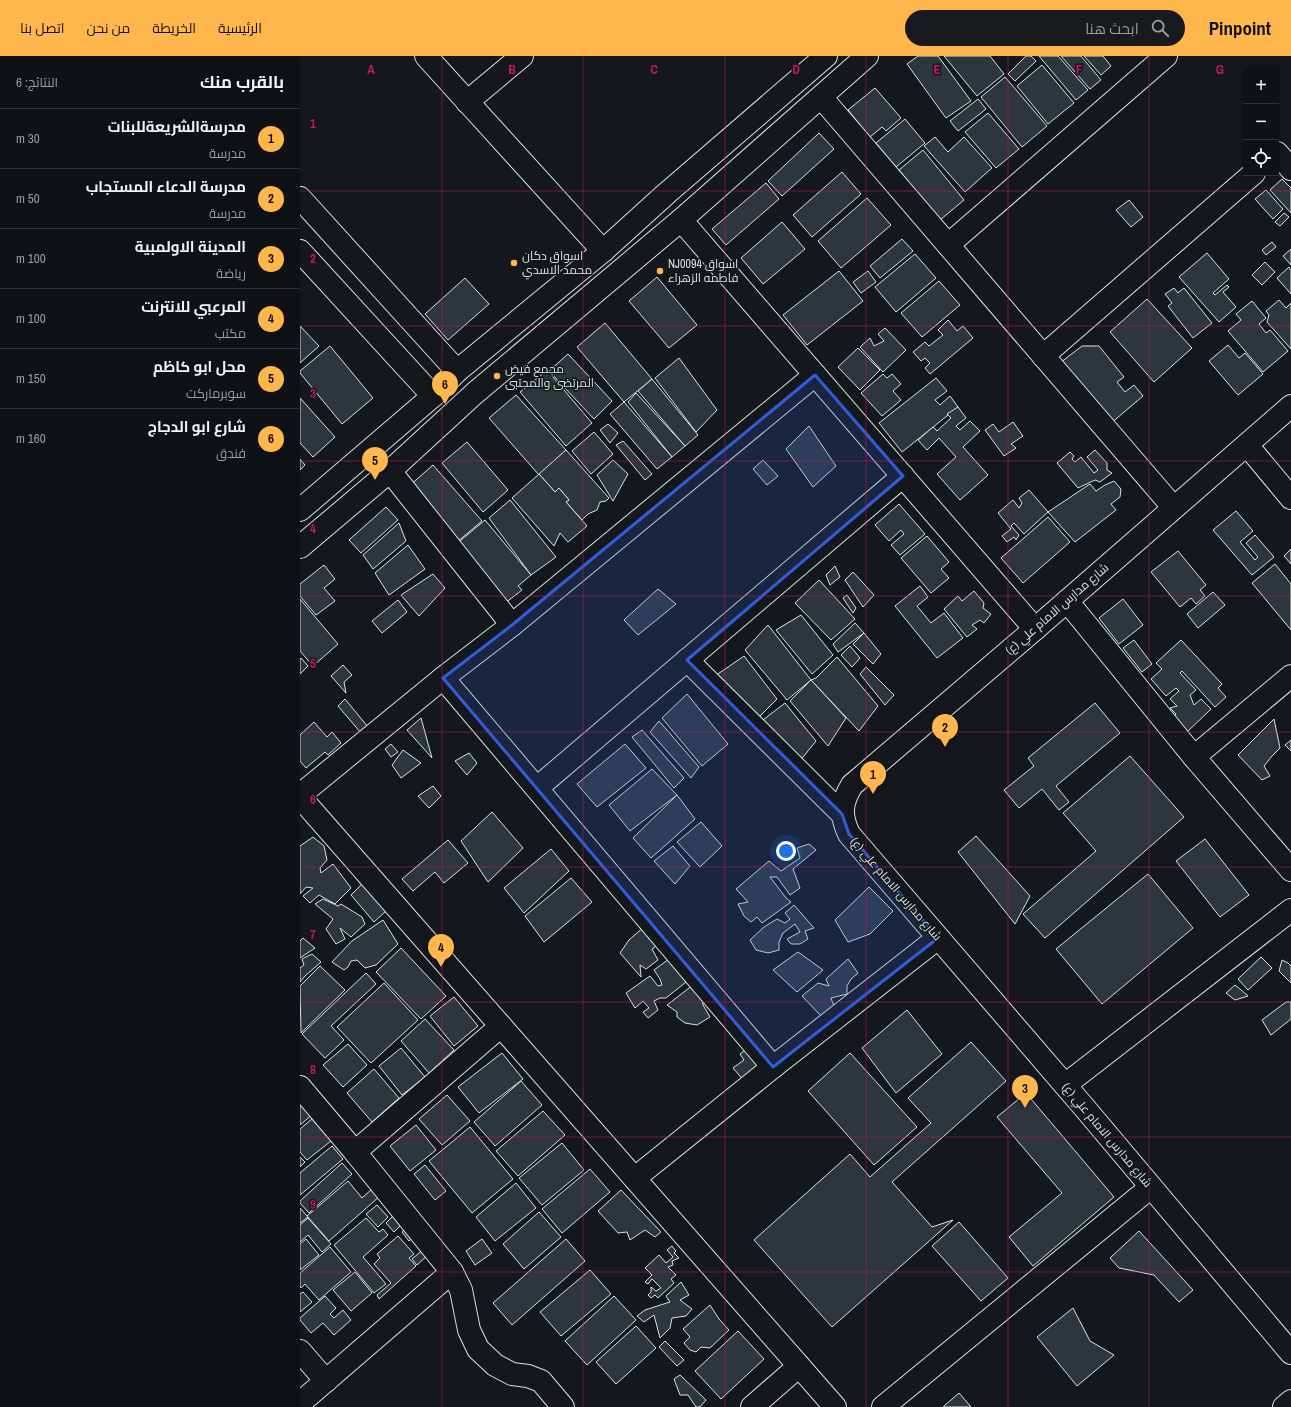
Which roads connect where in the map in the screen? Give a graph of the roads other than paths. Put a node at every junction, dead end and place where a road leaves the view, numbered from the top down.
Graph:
1 (426, 56) edge
2 (522, 56) edge
3 (826, 56) edge
4 (867, 56) edge
5 (1166, 56) edge
6 (821, 97) junction
7 (467, 102) junction
8 (1251, 176) edge
9 (300, 198) edge
10 (681, 220) junction
11 (948, 245) junction
12 (603, 251) junction
13 (301, 253) edge
14 (1043, 356) junction
15 (457, 371) junction
16 (815, 375) junction
17 (433, 396) junction
18 (1291, 406) edge
19 (1247, 445) junction
20 (390, 471) junction
21 (903, 476) junction
22 (1291, 498) edge
23 (1173, 507) junction
24 (300, 510) edge
25 (300, 547) edge
26 (1067, 601) junction
27 (512, 625) junction
28 (1034, 629) junction
29 (687, 660) junction
30 (1291, 676) edge
31 (443, 678) junction
32 (1194, 756) junction
33 (537, 788) junction
34 (300, 796) edge
35 (842, 814) junction
36 (1291, 870) edge
37 (1291, 910) edge
38 (938, 938) junction
39 (501, 1026) junction
40 (773, 1067) junction
41 (1065, 1085) junction
42 (300, 1087) edge
43 (355, 1152) junction
44 (635, 1178) junction
45 (1151, 1187) junction
46 (452, 1272) junction
47 (300, 1351) edge
48 (1291, 1353) edge
49 (799, 1366) junction
50 (326, 1381) junction
51 (1291, 1401) edge
52 (300, 1404) edge
53 (563, 1407) edge
54 (752, 1407) edge
55 (834, 1407) edge
56 (883, 1407) edge
57 (1284, 1407) edge

1 - 7 street
2 - 7 street
3 - 12 street
4 - 6 street
5 - 11 street
6 - 10 street
6 - 11 street
7 - 12 street
8 - 14 street
9 - 15 street
10 - 16 street
10 - 20 street
11 - 14 street
12 - 15 street
13 - 17 street
14 - 23 street
15 - 17 street
16 - 21 street
16 - 27 street
17 - 24 street
18 - 19 street, شارع مدارس الامام علي (ع)
19 - 22 street
19 - 23 street, شارع مدارس الامام علي (ع)
20 - 25 street
20 - 27 street
21 - 28 street
21 - 29 street
23 - 26 street, شارع مدارس الامام علي (ع)
26 - 28 street, شارع مدارس الامام علي (ع)
26 - 32 street
27 - 31 street
28 - 35 street, شارع مدارس الامام علي (ع)
29 - 33 street
29 - 35 street
30 - 32 street
31 - 33 street
31 - 34 street
32 - 36 street
33 - 40 street
34 - 39 street
35 - 38 street, شارع مدارس الامام علي (ع)
37 - 41 street
38 - 40 street
38 - 41 street, شارع مدارس الامام علي (ع)
39 - 43 street
39 - 44 street
40 - 44 street
41 - 45 street, شارع مدارس الامام علي (ع)
42 - 43 street
43 - 46 street
44 - 49 street
45 - 48 street, شارع مدارس الامام علي (ع)
45 - 56 street
46 - 50 street
46 - 53 street
47 - 50 street
49 - 54 street
49 - 55 street
50 - 52 street
51 - 57 street

